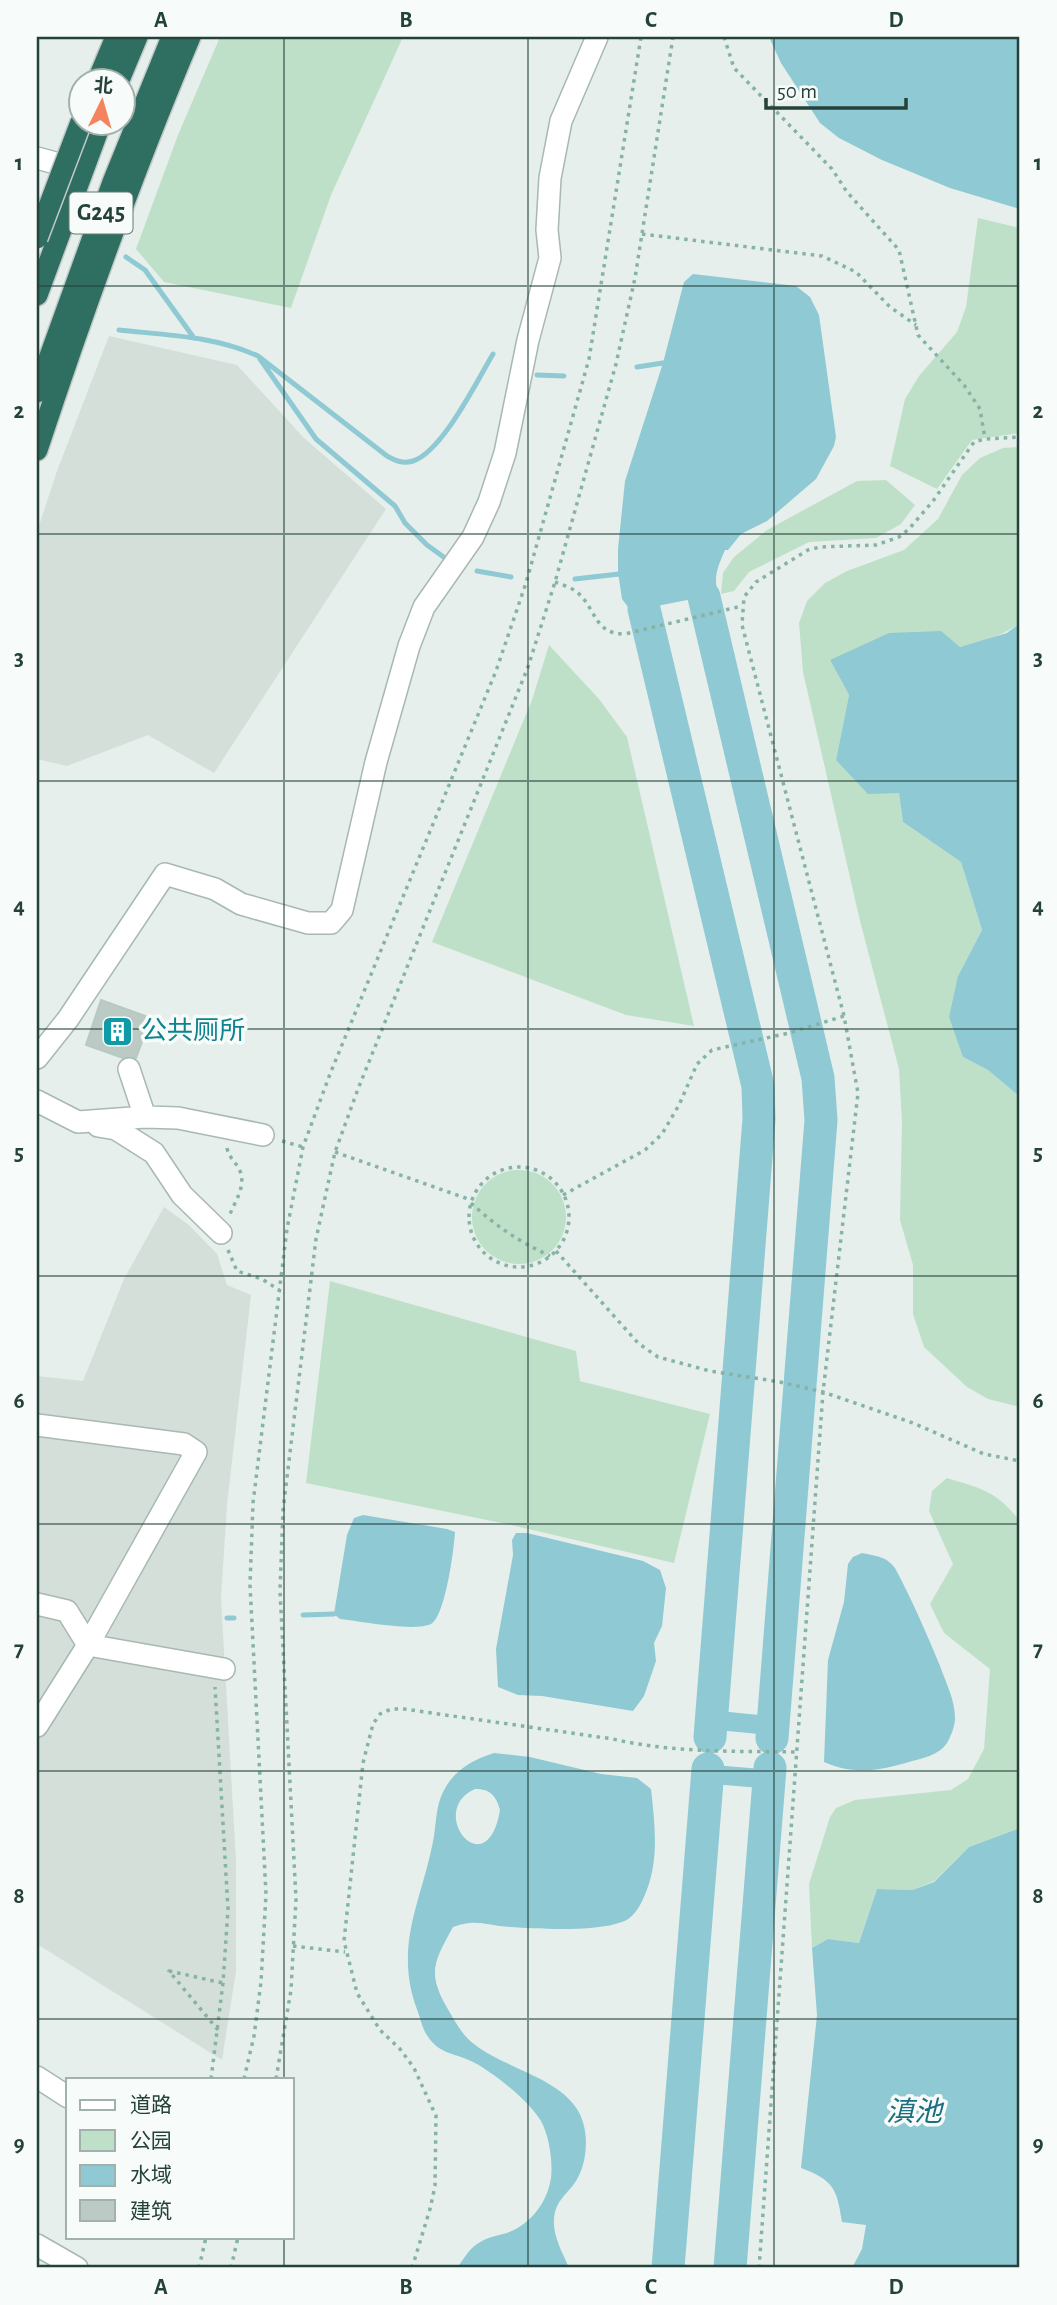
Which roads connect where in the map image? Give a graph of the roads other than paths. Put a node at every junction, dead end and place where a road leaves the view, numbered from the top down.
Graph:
1 (116, 37) edge
2 (137, 37) edge
3 (172, 37) edge
4 (190, 37) edge
5 (597, 37) edge
6 (104, 66) edge
7 (125, 66) edge
8 (76, 136) edge
9 (96, 136) edge
10 (37, 158) edge
11 (83, 171) junction
12 (37, 238) edge
13 (37, 295) edge
14 (37, 392) edge
15 (37, 450) edge
16 (37, 1058) edge
17 (129, 1069) dead end
18 (37, 1101) edge
19 (145, 1117) junction
20 (78, 1122) junction
21 (263, 1135) dead end
22 (221, 1233) road end
23 (37, 1425) edge
24 (37, 1604) edge
25 (88, 1645) junction
26 (219, 1668) road end
27 (37, 1726) edge
28 (37, 2077) edge
29 (66, 2096) edge
30 (37, 2245) edge
31 (76, 2268) edge

1 - 6 highway
2 - 7 highway
3 - 14 highway, G245
4 - 15 highway
5 - 16 street
8 - 12 highway, bridge
9 - 11 highway, G245
10 - 11 street
11 - 13 highway, G245
17 - 19 street
18 - 20 street
19 - 20 street
19 - 21 street
20 - 22 street
23 - 25 street
24 - 25 street
25 - 26 street
25 - 27 street
28 - 29 street
30 - 31 street

